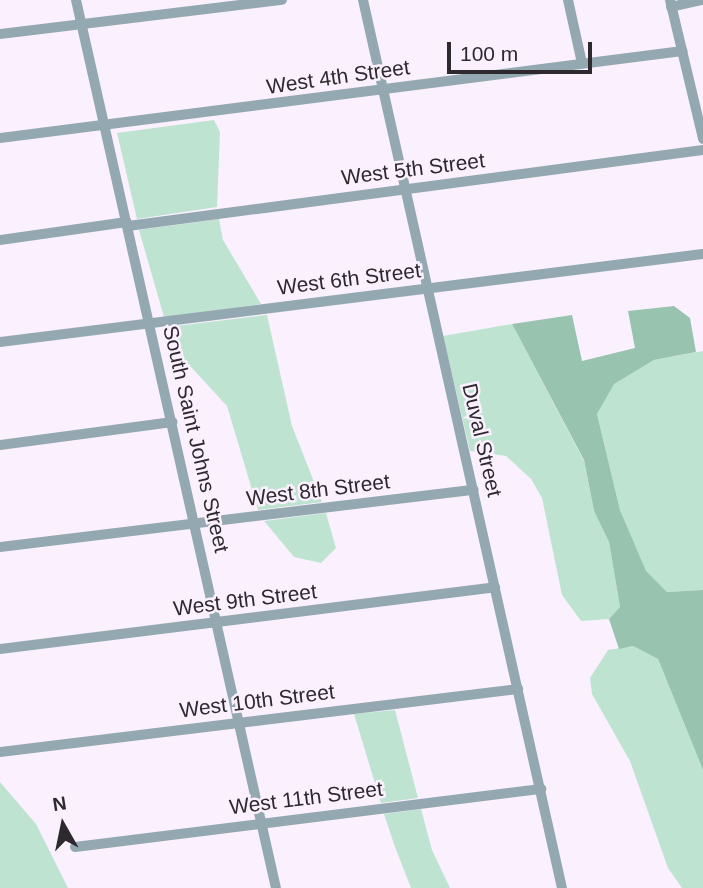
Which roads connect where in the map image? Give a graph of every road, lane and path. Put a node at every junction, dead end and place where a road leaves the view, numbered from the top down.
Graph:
1 (76, 0) edge
2 (282, 0) edge
3 (363, 0) edge
4 (568, 0) edge
5 (702, 0) edge
6 (671, 4) edge
7 (81, 24) junction
8 (0, 34) edge
9 (682, 51) junction
10 (582, 63) junction
11 (383, 89) junction
12 (104, 127) junction
13 (0, 138) edge
14 (703, 139) edge
15 (703, 150) edge
16 (405, 189) junction
17 (127, 224) junction
18 (0, 240) edge
19 (703, 254) edge
20 (428, 289) junction
21 (151, 324) junction
22 (0, 342) edge
23 (172, 422) junction
24 (0, 445) edge
25 (474, 490) junction
26 (196, 523) junction
27 (0, 547) edge
28 (495, 587) junction
29 (218, 622) junction
30 (0, 649) edge
31 (518, 689) junction
32 (240, 723) junction
33 (0, 752) edge
34 (541, 789) junction
35 (262, 822) junction
36 (75, 847) dead end
37 (276, 888) edge
38 (562, 888) edge

1 - 7 street, South Saint Johns Street
2 - 7 street
3 - 11 street, Duval Street
4 - 10 street
5 - 6 street
6 - 9 street
7 - 8 street
7 - 12 street, South Saint Johns Street
9 - 10 street, West 4th Street
9 - 14 street
10 - 11 street, West 4th Street
11 - 12 street, West 4th Street
11 - 16 street, Duval Street
12 - 13 street, West 4th Street
12 - 17 street, South Saint Johns Street
15 - 16 street, West 5th Street
16 - 17 street, West 5th Street
16 - 20 street, Duval Street
17 - 18 street, West 5th Street
17 - 21 street, South Saint Johns Street
19 - 20 street, West 6th Street
20 - 21 street, West 6th Street
20 - 25 street, Duval Street
21 - 22 street, West 6th Street
21 - 23 street, South Saint Johns Street
23 - 24 street
23 - 26 street, South Saint Johns Street
25 - 26 street, West 8th Street
25 - 28 street, Duval Street
26 - 27 street, West 8th Street
26 - 29 street, South Saint Johns Street
28 - 29 street, West 9th Street
28 - 31 street, Duval Street
29 - 30 street, West 9th Street
29 - 32 street, South Saint Johns Street
31 - 32 street, West 10th Street
31 - 34 street, Duval Street
32 - 33 street, West 10th Street
32 - 35 street, South Saint Johns Street
34 - 35 street, West 11th Street
34 - 38 street, Duval Street
35 - 36 street, West 11th Street
35 - 37 street, South Saint Johns Street

